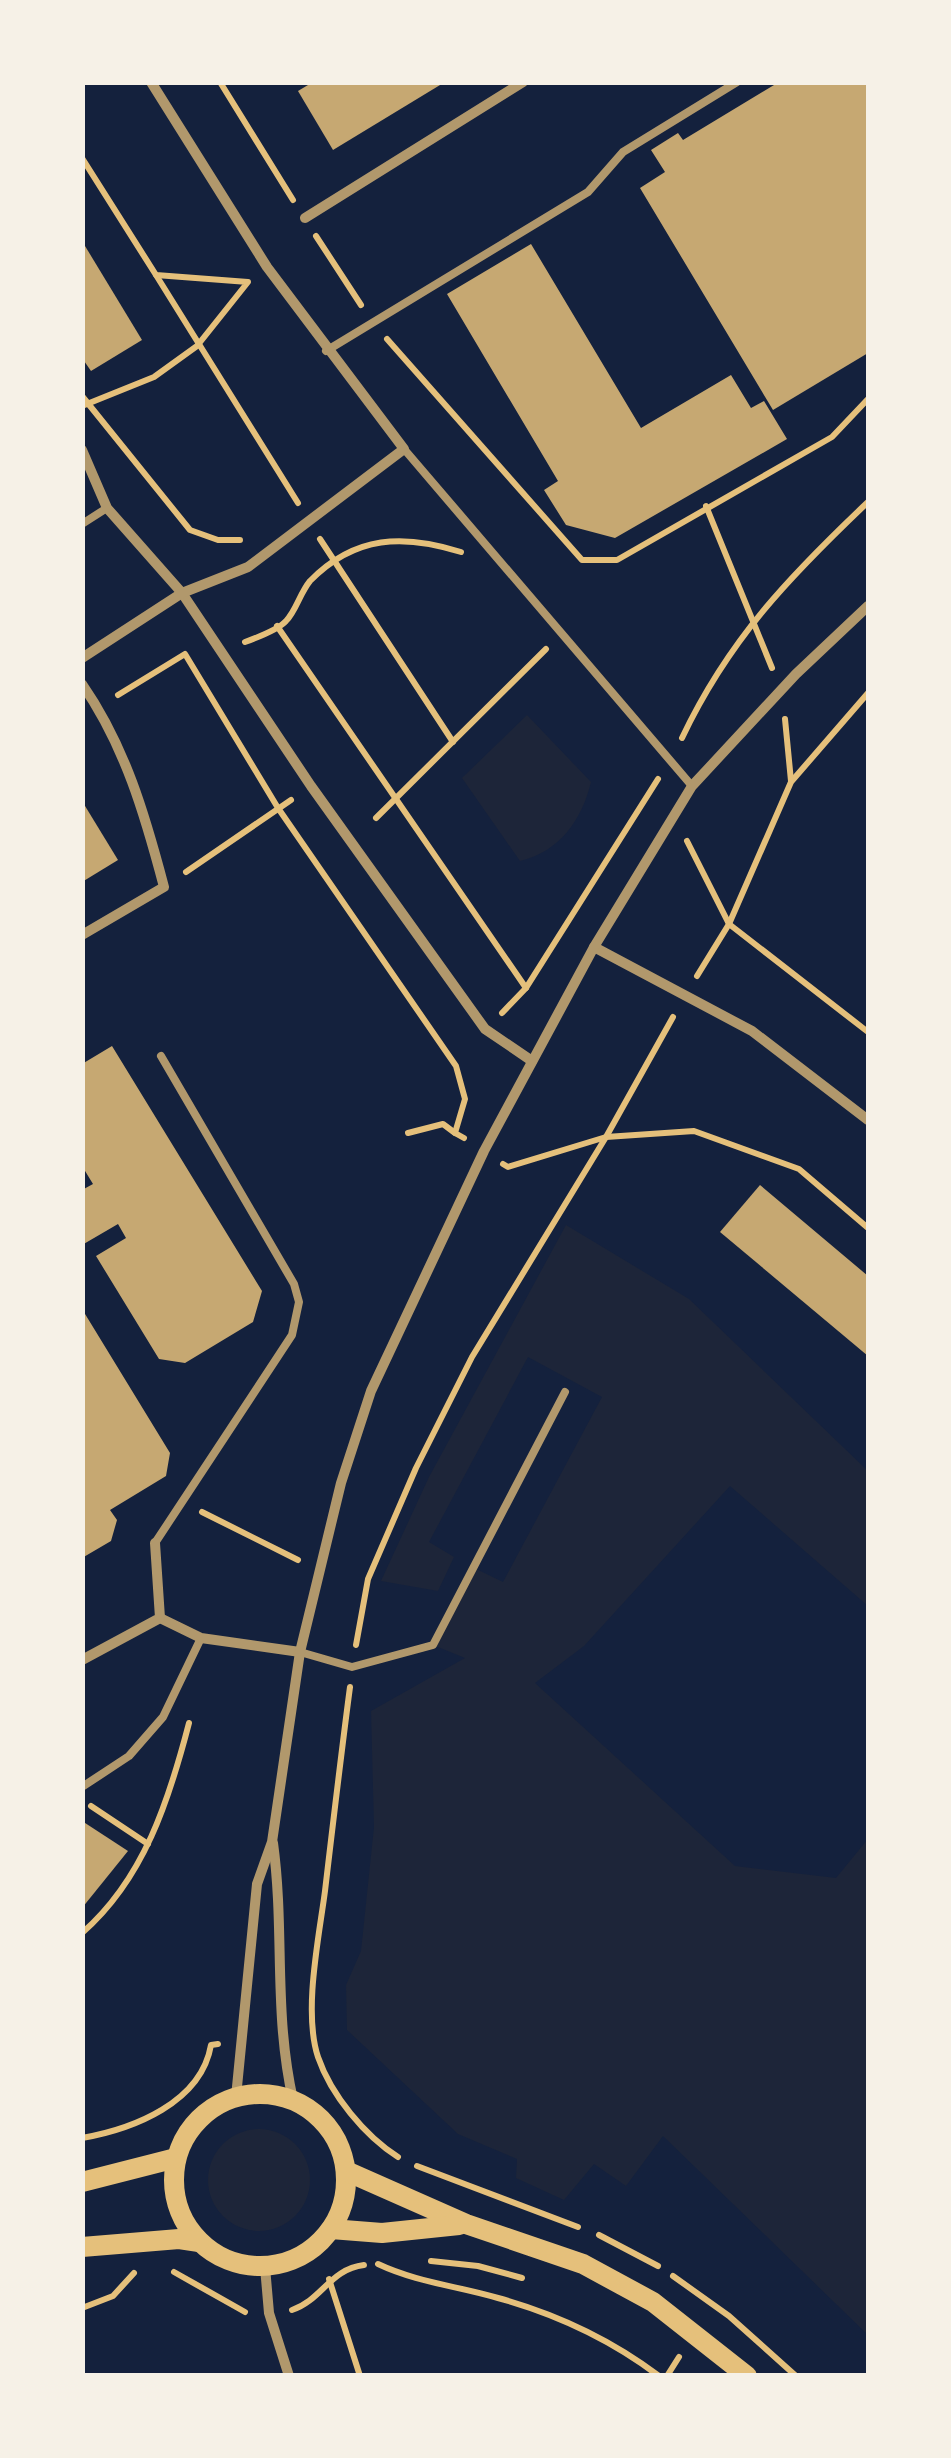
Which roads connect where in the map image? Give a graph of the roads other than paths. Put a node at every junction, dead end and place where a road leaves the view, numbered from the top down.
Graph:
1 (151, 82) edge
2 (523, 82) edge
3 (738, 82) edge
4 (304, 218) dead end
5 (326, 351) junction
6 (404, 449) junction
7 (82, 450) edge
8 (107, 508) junction
9 (82, 524) edge
10 (182, 593) junction
11 (868, 606) edge
12 (82, 658) edge
13 (82, 684) edge
14 (692, 786) junction
15 (82, 935) edge
16 (594, 948) junction
17 (161, 1056) dead end
18 (532, 1062) junction
19 (868, 1120) edge
20 (565, 1392) dead end
21 (155, 1543) joint
22 (160, 1618) junction
23 (200, 1638) junction
24 (300, 1652) junction
25 (82, 1660) edge
26 (82, 1787) edge
27 (272, 1842) junction
28 (236, 2097) junction
29 (293, 2100) junction
30 (176, 2158) junction
31 (346, 2171) junction
32 (82, 2182) edge
33 (466, 2224) junction
34 (332, 2229) junction
35 (199, 2242) junction
36 (82, 2247) edge
37 (265, 2267) junction
38 (289, 2376) edge
39 (748, 2376) edge

1 - 5 street
2 - 4 street
3 - 5 lane
5 - 6 street
6 - 10 street
6 - 14 lane
7 - 8 street
8 - 9 lane
8 - 10 street
10 - 12 street
10 - 18 street
11 - 14 street
13 - 15 street
14 - 16 street
16 - 18 street
16 - 19 street
17 - 21 lane
18 - 24 street
20 - 24 lane
21 - 22 street
22 - 23 street
22 - 25 street
23 - 24 street
23 - 26 lane
24 - 27 street
27 - 28 street
27 - 29 street
28 - 29 main road
28 - 30 main road
29 - 31 main road
30 - 32 main road
30 - 35 main road
31 - 33 main road
31 - 34 main road
33 - 34 main road
33 - 39 main road
34 - 37 main road
35 - 36 main road
35 - 37 main road
37 - 38 street

